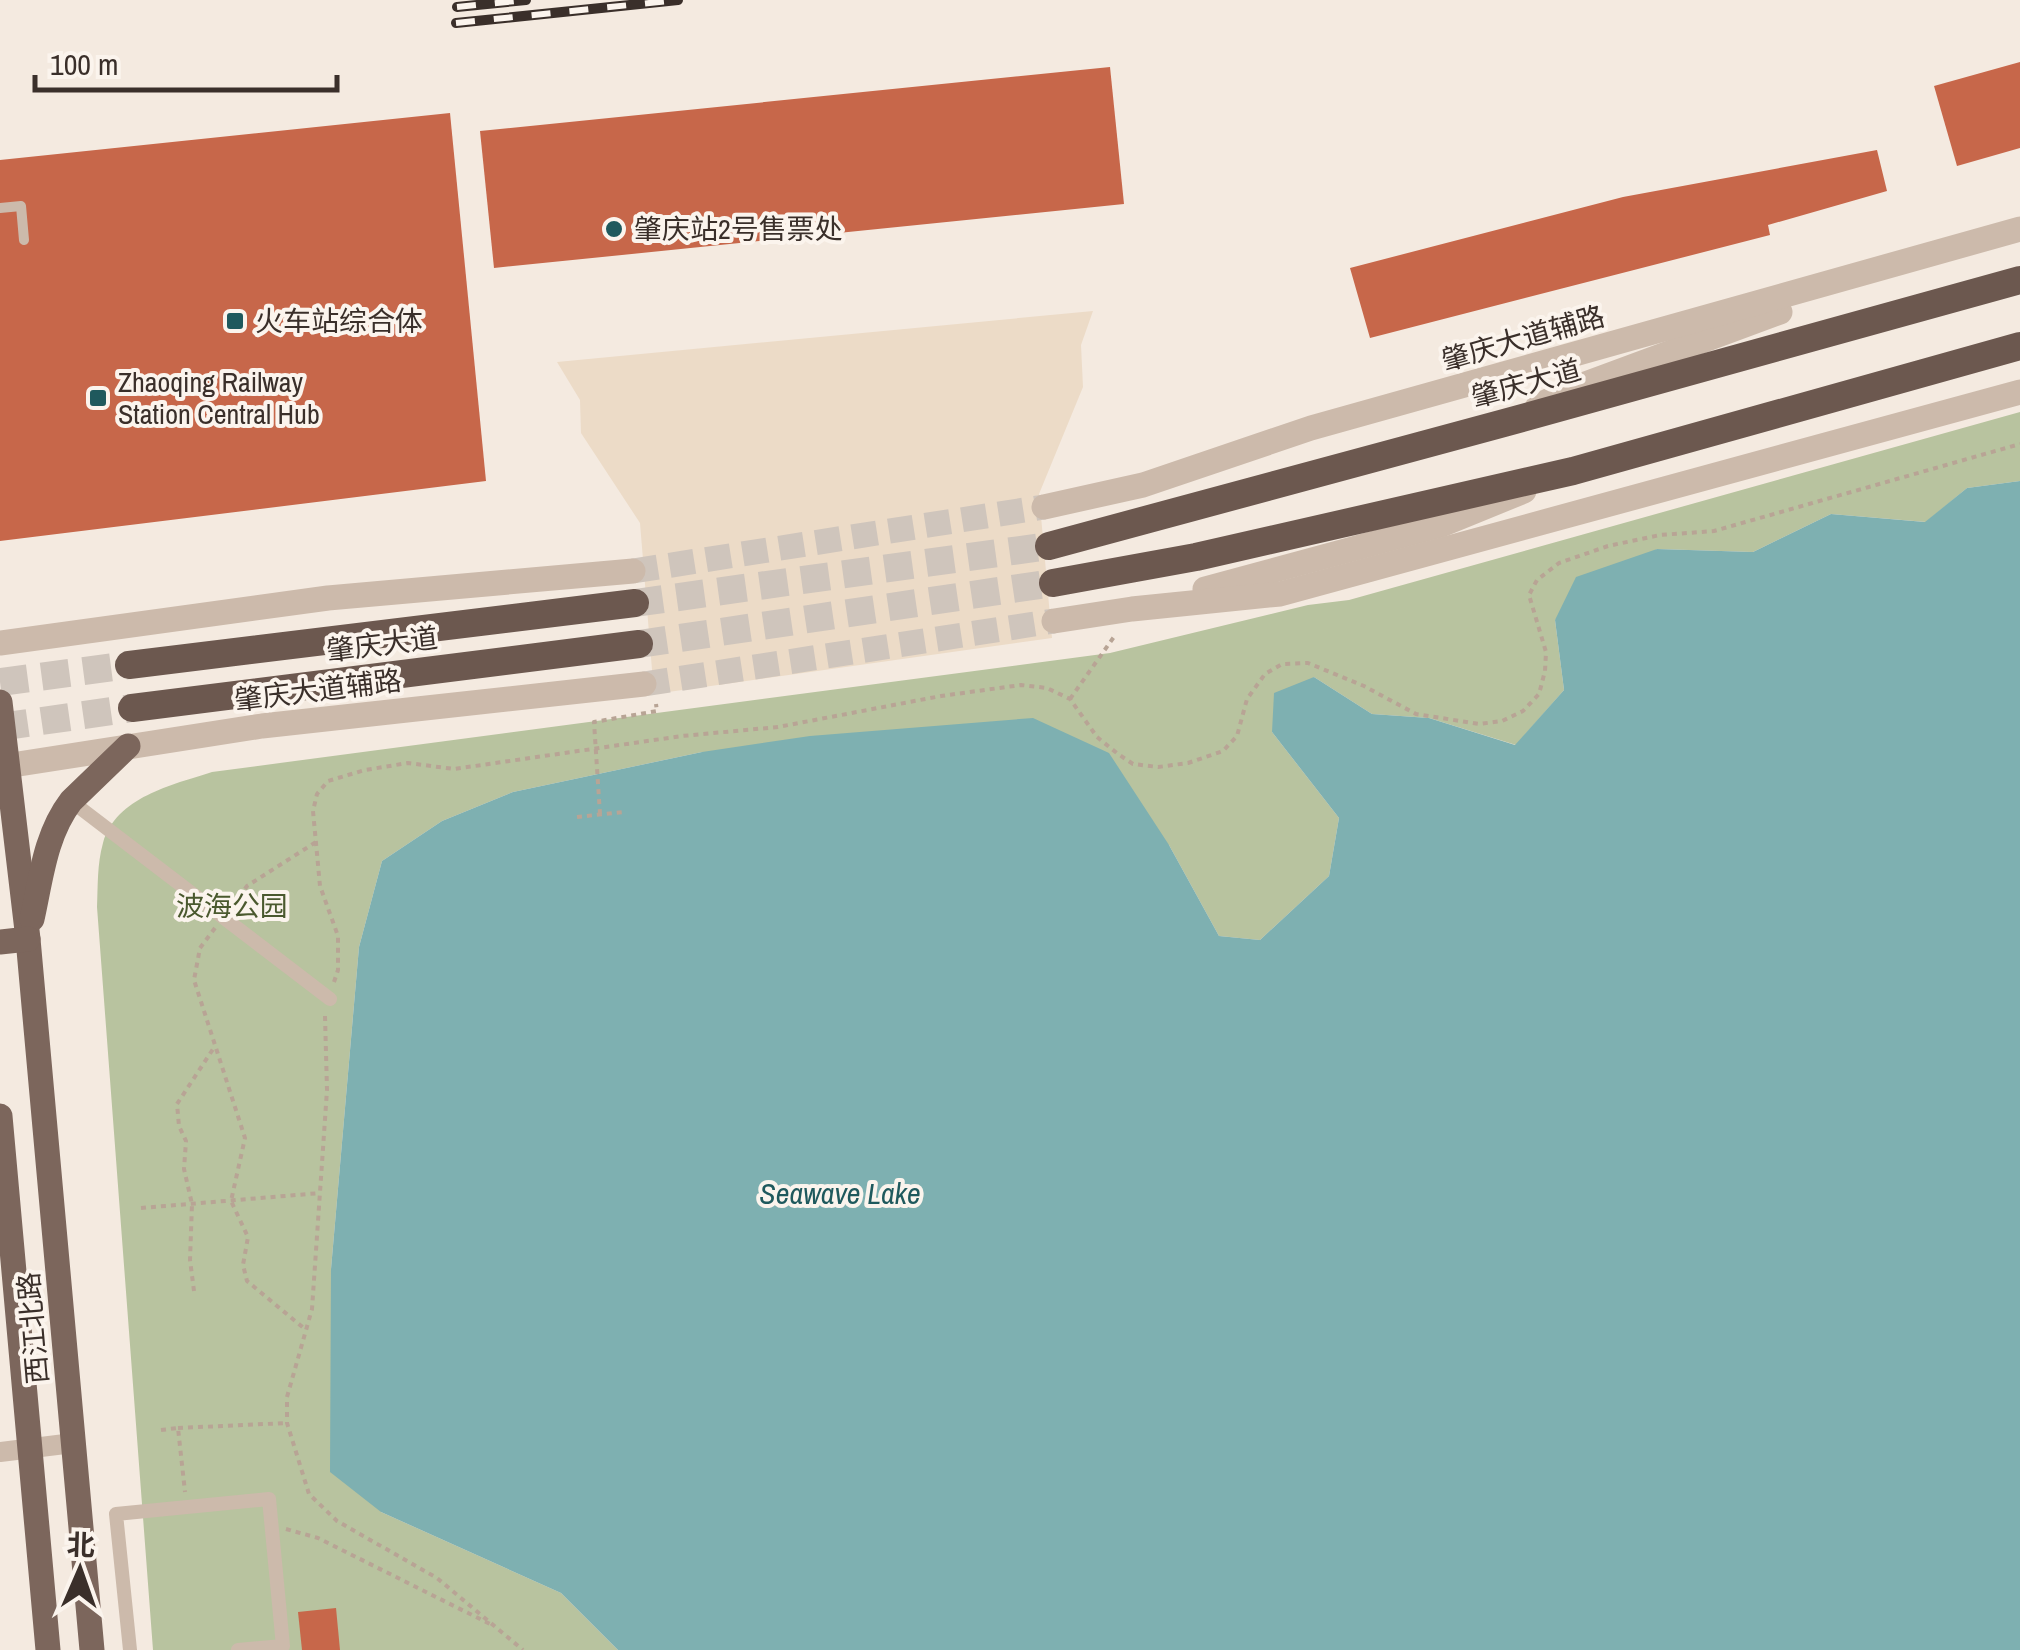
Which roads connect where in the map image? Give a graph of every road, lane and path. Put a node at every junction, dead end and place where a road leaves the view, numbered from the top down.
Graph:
1 (0, 208) edge
2 (2020, 230) edge
3 (24, 240) dead end
4 (1900, 263) junction
5 (2020, 280) edge
6 (2020, 346) edge
7 (2020, 392) edge
8 (1504, 423) junction
9 (2020, 444) edge
10 (1573, 471) junction
11 (1044, 507) tunnel mouth
12 (1049, 546) tunnel mouth
13 (633, 572) tunnel mouth
14 (1052, 583) tunnel mouth
15 (635, 603) tunnel mouth
16 (1132, 609) junction
17 (1054, 622) tunnel mouth
18 (0, 644) edge
19 (640, 644) tunnel mouth
20 (129, 665) tunnel mouth
21 (649, 689) joint
22 (1070, 699) junction
23 (0, 702) edge
24 (132, 708) tunnel mouth
25 (128, 746) junction
26 (596, 747) junction
27 (4, 766) edge
28 (70, 801) junction
29 (623, 812) dead end
30 (600, 814) junction
31 (577, 816) dead end
32 (316, 842) junction
33 (223, 918) junction
34 (28, 939) junction
35 (0, 942) edge
36 (330, 999) junction
37 (215, 1046) junction
38 (0, 1116) edge
39 (320, 1193) junction
40 (232, 1200) junction
41 (192, 1204) junction
42 (141, 1208) dead end
43 (194, 1291) dead end
44 (306, 1330) junction
45 (288, 1423) junction
46 (178, 1428) junction
47 (161, 1430) dead end
48 (73, 1444) junction
49 (29, 1449) junction
50 (0, 1452) edge
51 (186, 1507) junction
52 (271, 1527) junction
53 (499, 1628) junction
54 (48, 1650) edge
55 (92, 1650) edge
56 (130, 1650) edge
57 (238, 1650) edge
58 (523, 1650) edge

1 - 3 lane
2 - 4 street, 肇庆大道辅路
4 - 8 street
4 - 11 street, 肇庆大道辅路
5 - 8 highway, 肇庆大道
6 - 10 highway
7 - 16 street
8 - 12 highway, 肇庆大道
9 - 22 path
10 - 14 highway
10 - 16 street
13 - 18 street
15 - 20 highway, 肇庆大道
16 - 17 street
16 - 22 path
19 - 24 highway, 肇庆大道
21 - 25 street, 肇庆大道辅路
21 - 26 path
22 - 26 path
23 - 27 main road, 西江北路
25 - 27 street, 肇庆大道辅路
25 - 28 main road
26 - 30 path
26 - 32 path
27 - 34 main road, 西江北路
28 - 33 street
28 - 34 main road
29 - 30 path
30 - 31 path
32 - 33 path
32 - 36 path
33 - 36 street
33 - 37 path
34 - 35 main road
34 - 48 main road, 西江北路
36 - 39 path
37 - 40 path
37 - 41 path
38 - 49 main road, 西江北路
39 - 40 path
39 - 44 path
40 - 41 path
40 - 44 path
41 - 42 path
41 - 43 path
44 - 45 path
45 - 46 path
45 - 53 path
46 - 47 path
46 - 51 path
48 - 49 street
48 - 55 main road, 西江北路
49 - 50 street
49 - 54 main road, 西江北路
51 - 52 street
51 - 56 street
52 - 53 path
52 - 57 street
53 - 58 path

